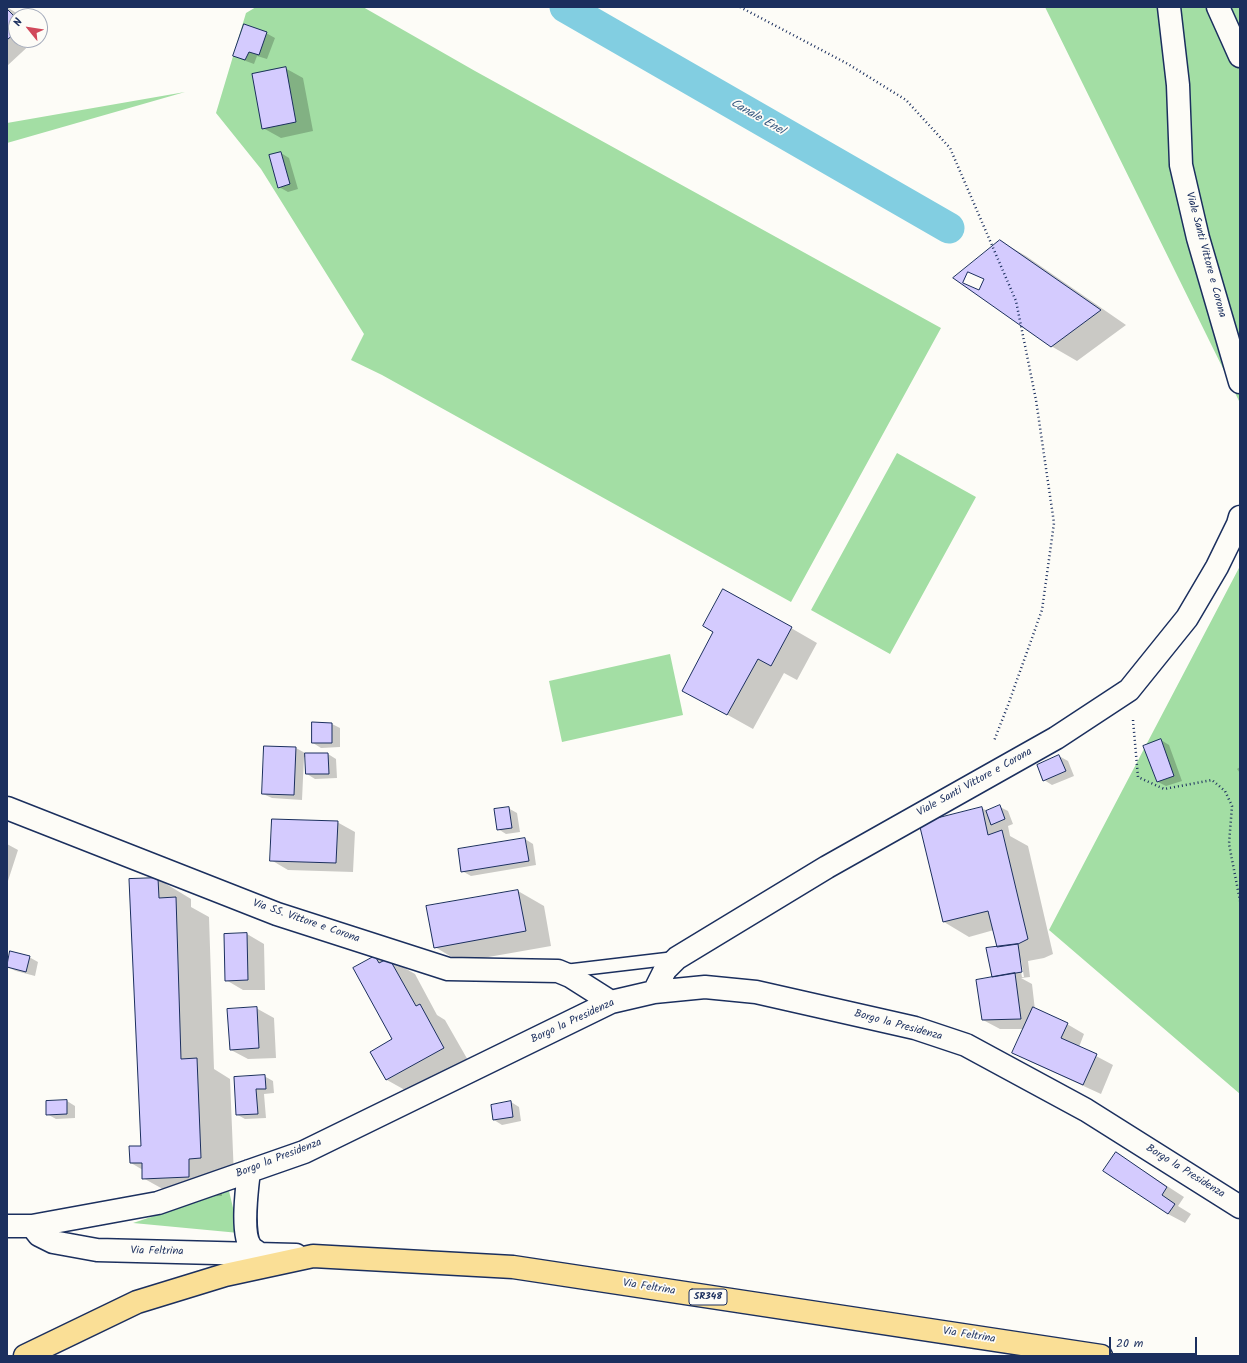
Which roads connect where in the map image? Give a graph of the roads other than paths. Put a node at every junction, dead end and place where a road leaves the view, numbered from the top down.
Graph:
1 (1169, 7) edge
2 (1218, 7) edge
3 (1240, 56) edge
4 (1240, 382) edge
5 (1240, 517) edge
6 (7, 808) edge
7 (677, 958) junction
8 (558, 971) junction
9 (654, 992) junction
10 (611, 1002) junction
11 (249, 1171) junction
12 (1240, 1207) edge
13 (7, 1226) edge
14 (32, 1226) junction
15 (261, 1255) junction
16 (313, 1256) junction
17 (25, 1356) edge
18 (1101, 1356) edge

1 - 4 street, Viale Santi Vittore e Corona
2 - 3 street
5 - 7 street, Viale Santi Vittore e Corona
6 - 8 street, Via SS. Vittore e Corona
7 - 8 lane
7 - 9 street, Viale Santi Vittore e Corona
8 - 10 street, Via SS. Vittore e Corona
9 - 10 street, Borgo la Presidenza
9 - 12 street, Borgo la Presidenza
10 - 11 street, Borgo la Presidenza
11 - 14 street, Borgo la Presidenza
11 - 15 street
13 - 14 street
14 - 15 street, Via Feltrina
15 - 16 street, Via Feltrina
16 - 17 main road, Via Feltrina
16 - 18 main road, Via Feltrina / SR348

